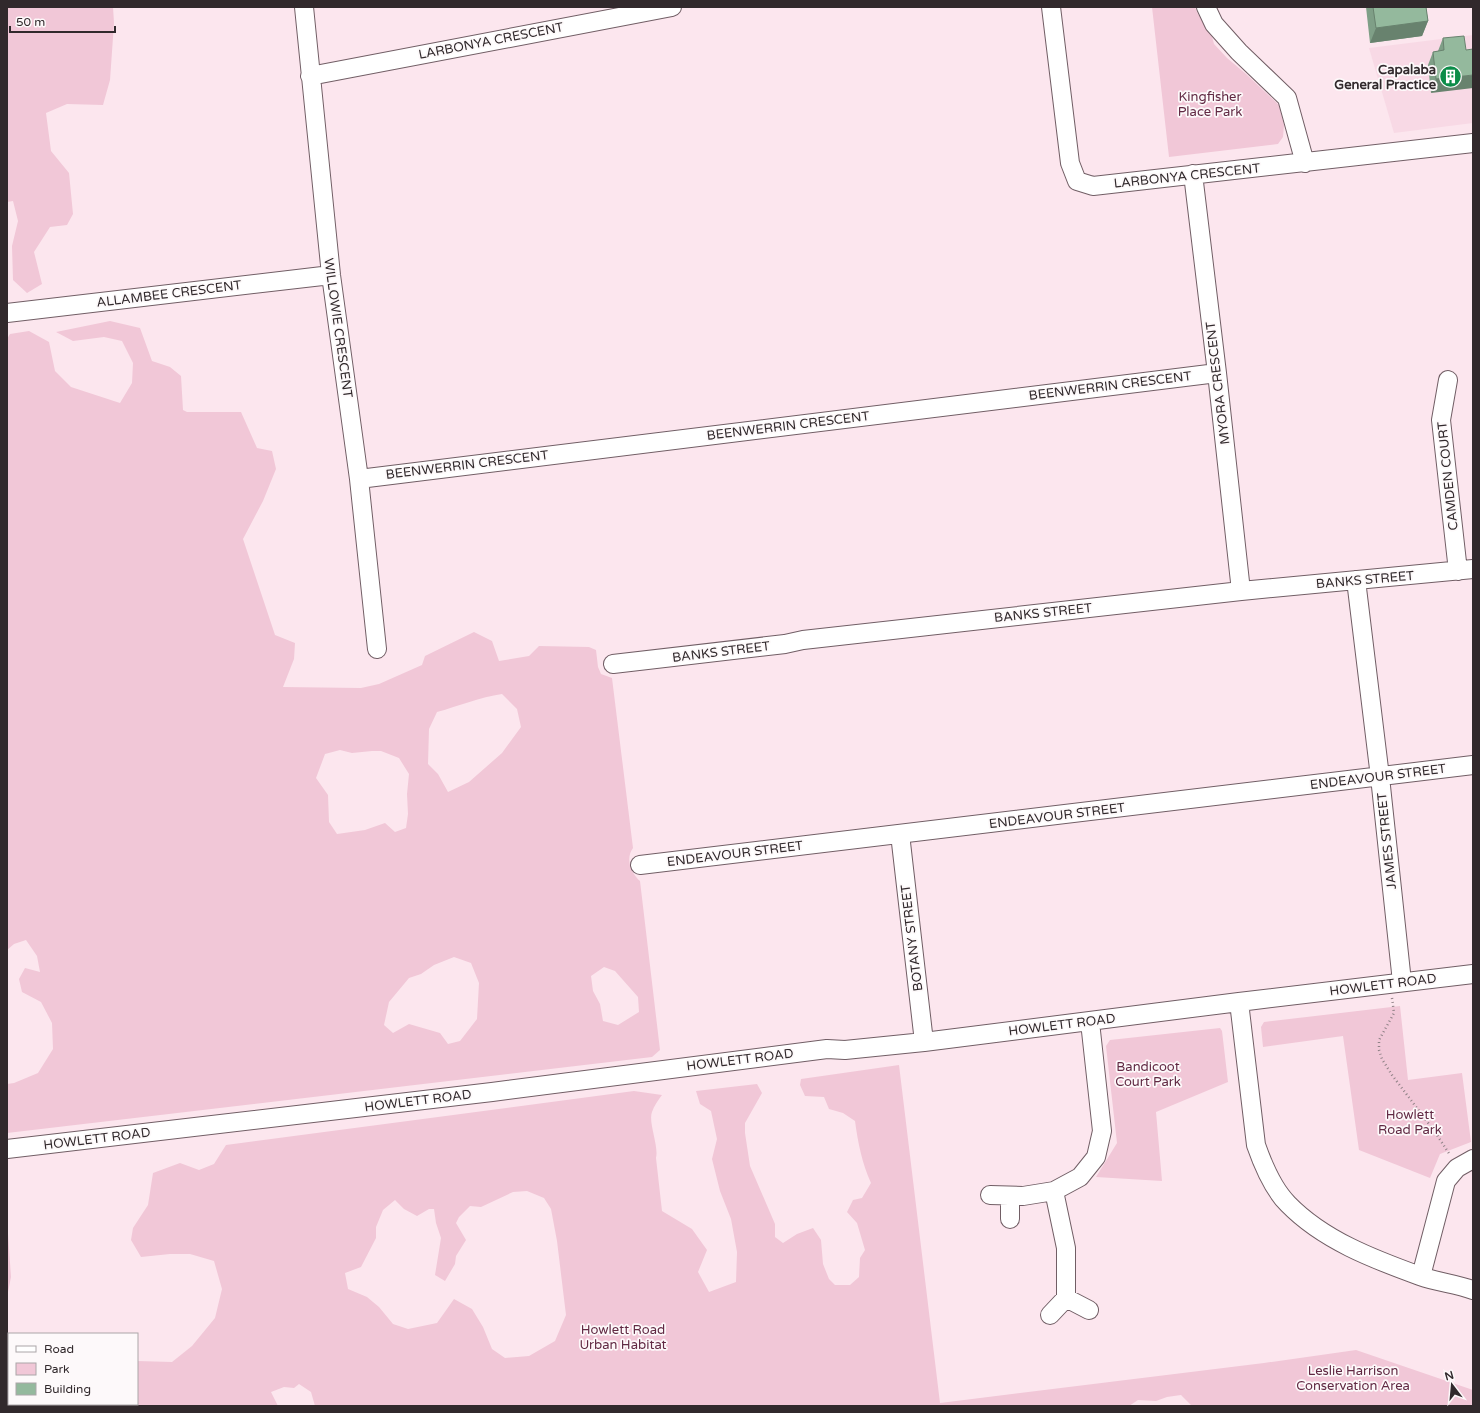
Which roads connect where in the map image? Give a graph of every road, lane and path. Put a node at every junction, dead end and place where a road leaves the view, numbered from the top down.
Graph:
1 (304, 7) edge
2 (672, 7) edge
3 (1051, 7) edge
4 (1206, 7) edge
5 (310, 76) junction
6 (1473, 142) edge
7 (1305, 163) junction
8 (1193, 174) junction
9 (331, 275) junction
10 (7, 313) edge
11 (1217, 373) junction
12 (1448, 380) dead end
13 (359, 479) junction
14 (1465, 570) edge
15 (1356, 580) junction
16 (1241, 591) junction
17 (378, 649) dead end
18 (613, 664) dead end
19 (1473, 765) edge
20 (1380, 778) junction
21 (900, 834) junction
22 (640, 865) dead end
23 (1473, 974) edge
24 (1396, 983) junction
25 (1239, 1002) junction
26 (1090, 1022) junction
27 (924, 1042) junction
28 (7, 1149) edge
29 (1473, 1159) edge
30 (1457, 1168) junction
31 (1054, 1191) junction
32 (990, 1195) dead end
33 (1010, 1196) junction
34 (1010, 1219) dead end
35 (1421, 1276) junction
36 (1473, 1290) edge
37 (1066, 1298) junction
38 (1089, 1310) dead end
39 (1050, 1315) dead end

1 - 5 street, WILLOWIE CRESCENT
2 - 5 street, LARBONYA CRESCENT
3 - 8 street, LARBONYA CRESCENT
4 - 7 street
5 - 9 street, WILLOWIE CRESCENT
6 - 7 street, LARBONYA CRESCENT
7 - 8 street, LARBONYA CRESCENT
8 - 11 street, MYORA CRESCENT
9 - 10 street, ALLAMBEE CRESCENT
9 - 13 street, WILLOWIE CRESCENT
11 - 13 street, BEENWERRIN CRESCENT
11 - 16 street, MYORA CRESCENT
12 - 14 street, CAMDEN COURT
13 - 17 street, WILLOWIE CRESCENT
14 - 15 street, BANKS STREET
15 - 16 street, BANKS STREET
15 - 20 street, JAMES STREET
16 - 18 street, BANKS STREET
19 - 20 street, ENDEAVOUR STREET
20 - 21 street, ENDEAVOUR STREET
20 - 24 street, JAMES STREET
21 - 22 street, ENDEAVOUR STREET
21 - 27 street, BOTANY STREET
23 - 24 street, HOWLETT ROAD
24 - 25 street, HOWLETT ROAD
24 - 30 path
25 - 26 street, HOWLETT ROAD
25 - 35 street
26 - 27 street, HOWLETT ROAD
26 - 31 street
27 - 28 street, HOWLETT ROAD
29 - 30 street
30 - 35 street
31 - 33 street
31 - 37 street
32 - 33 street
33 - 34 street
35 - 36 street
37 - 38 street
37 - 39 street

